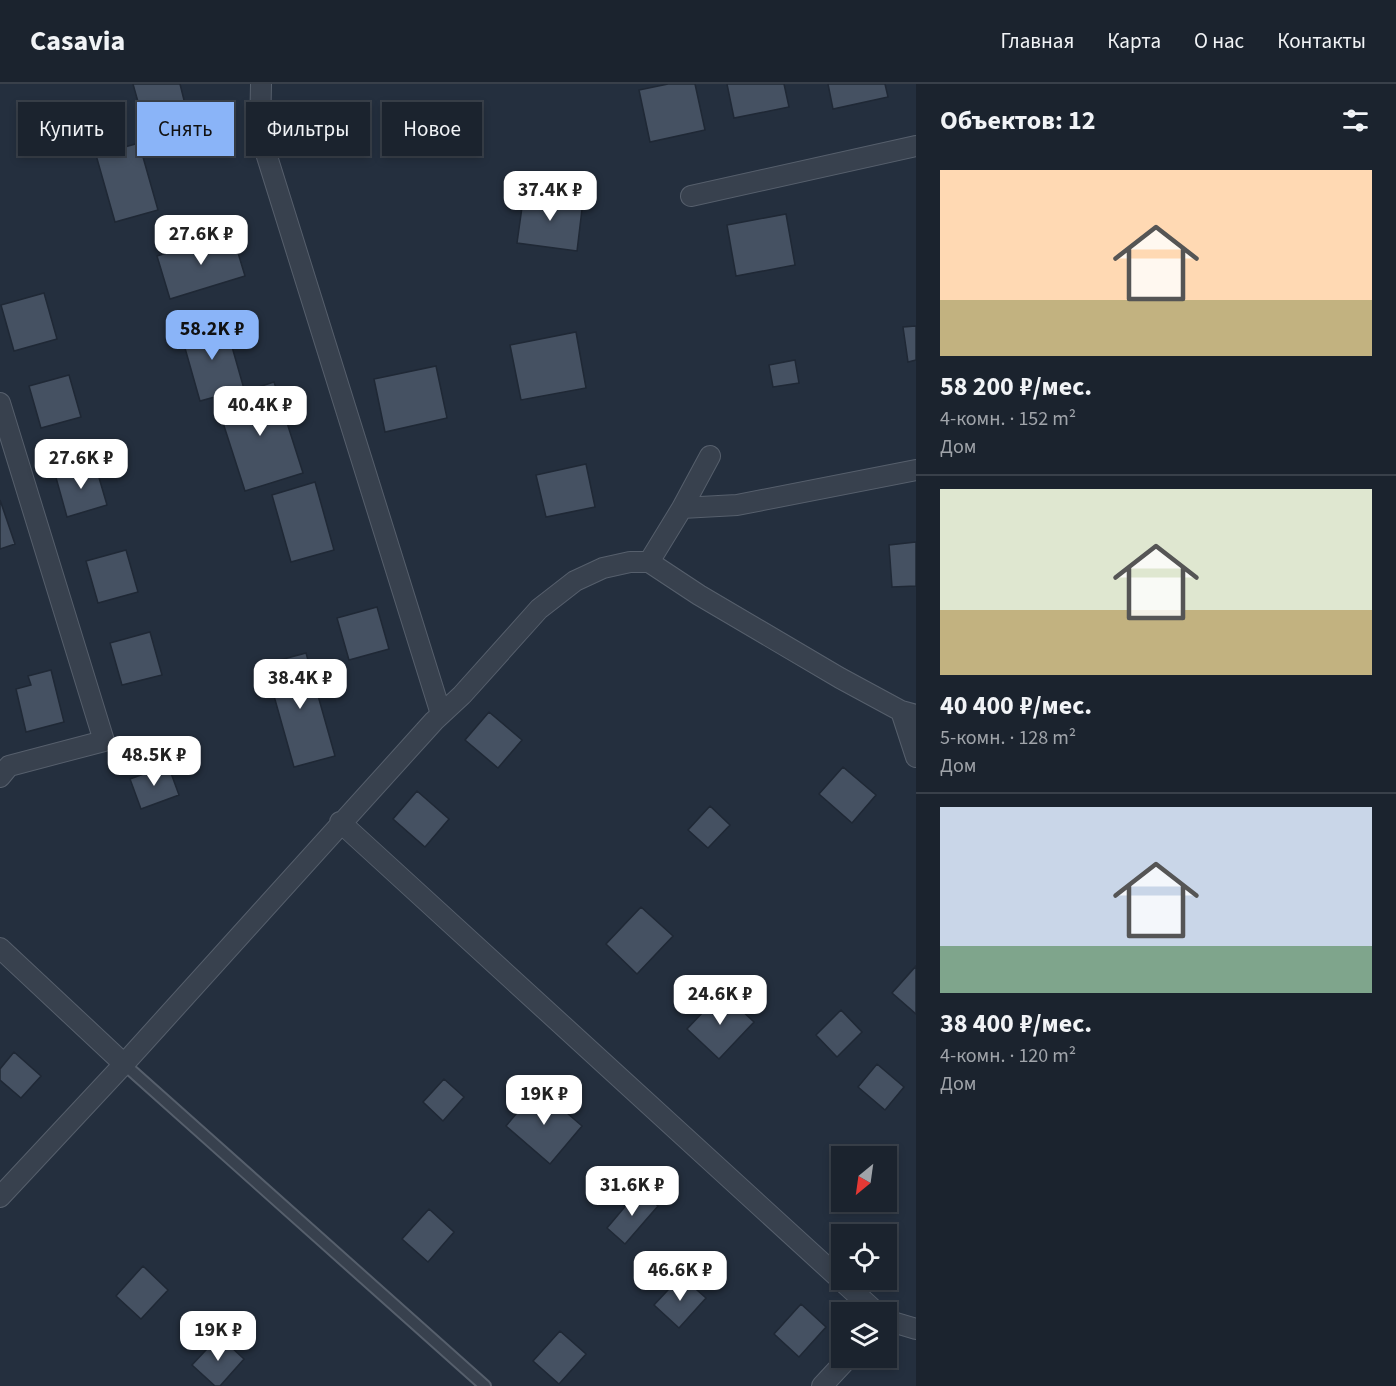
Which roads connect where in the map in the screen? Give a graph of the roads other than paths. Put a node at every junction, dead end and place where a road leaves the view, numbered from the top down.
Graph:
1 (261, 84) edge
2 (916, 146) edge
3 (691, 196) dead end
4 (0, 403) edge
5 (710, 456) dead end
6 (916, 470) edge
7 (682, 508) junction
8 (649, 561) junction
9 (908, 713) edge
10 (441, 714) junction
11 (916, 757) edge
12 (0, 777) edge
13 (340, 822) junction
14 (0, 948) edge
15 (123, 1064) junction
16 (0, 1197) edge
17 (865, 1302) edge
18 (897, 1323) edge
19 (916, 1329) edge
20 (839, 1368) edge
21 (486, 1386) edge
22 (822, 1386) edge

1 - 10 street
2 - 3 street
4 - 12 street
5 - 7 street
6 - 7 street
7 - 8 street
8 - 9 street
8 - 10 street
9 - 11 street
10 - 13 street
13 - 15 street
13 - 17 street
14 - 15 street
15 - 16 street
15 - 21 lane
18 - 19 street
20 - 22 street

